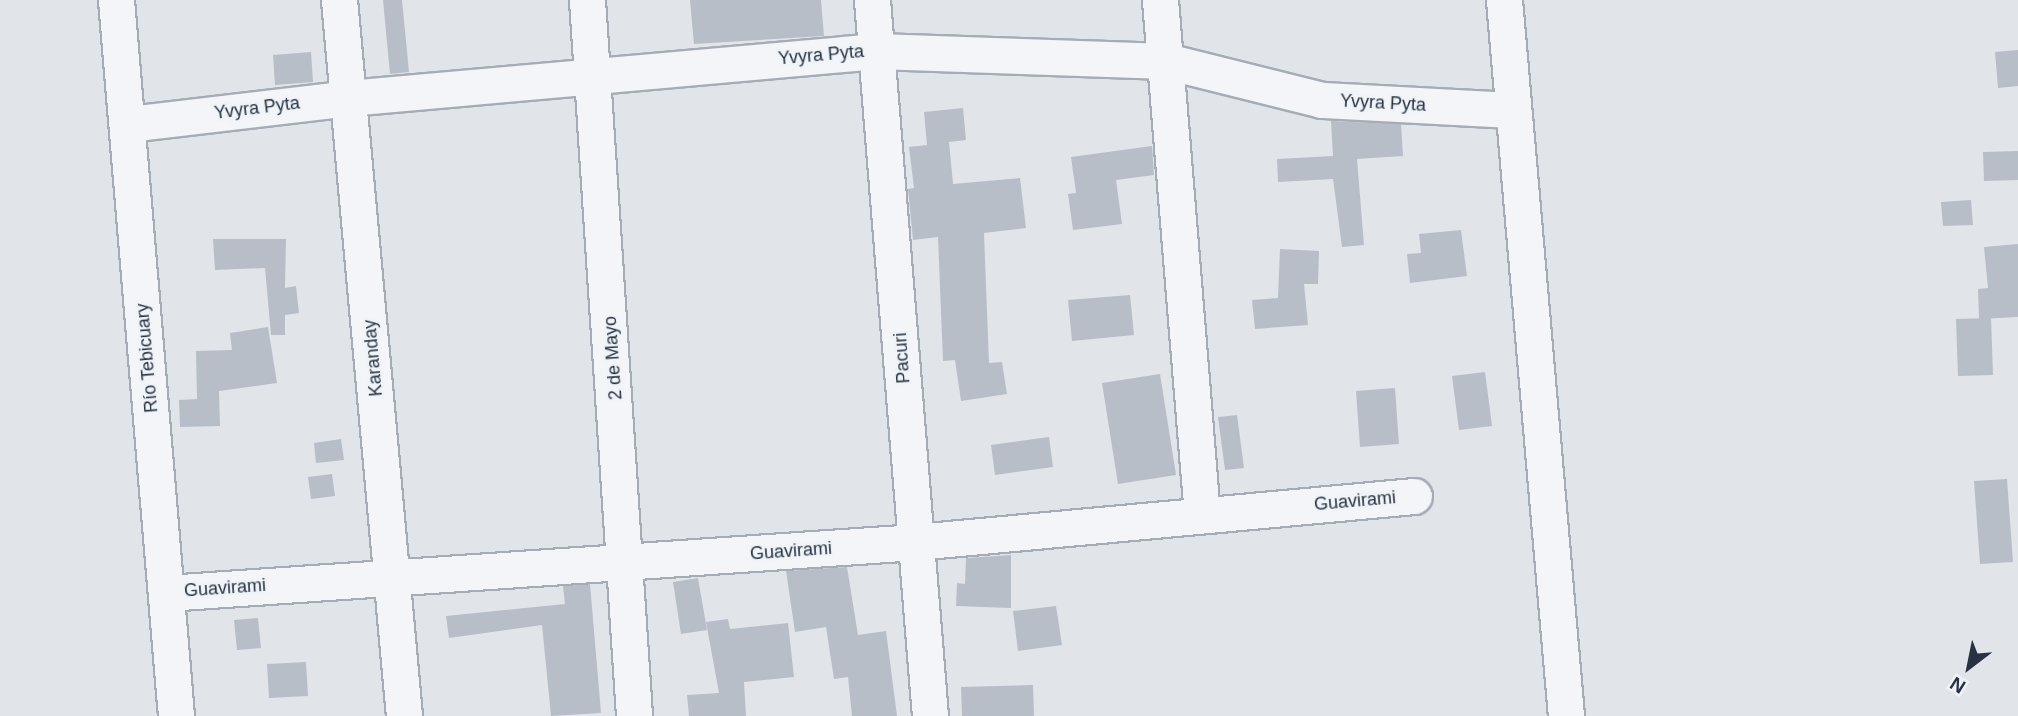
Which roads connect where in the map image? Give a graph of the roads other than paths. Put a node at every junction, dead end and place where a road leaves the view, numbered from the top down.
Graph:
1 (116, 0) edge
2 (339, 0) edge
3 (587, 0) edge
4 (872, 0) edge
5 (1160, 0) edge
6 (1504, 0) edge
7 (877, 51) junction
8 (1166, 61) junction
9 (594, 75) junction
10 (348, 97) junction
11 (1513, 110) junction
12 (128, 124) junction
13 (1414, 496) dead end
14 (1202, 515) junction
15 (916, 542) junction
16 (626, 562) junction
17 (393, 575) junction
18 (166, 593) junction
19 (176, 716) edge
20 (404, 716) edge
21 (635, 716) edge
22 (930, 716) edge
23 (1566, 716) edge

1 - 12 street, Río Tebicuary
2 - 10 street, Karanday
3 - 9 street, 2 de Mayo
4 - 7 street, Pacuri
5 - 8 street
6 - 11 street
7 - 8 street, Yvyra Pyta
7 - 9 street, Yvyra Pyta
7 - 15 street, Pacuri
8 - 11 street, Yvyra Pyta
8 - 14 street
9 - 10 street, Yvyra Pyta
9 - 16 street, 2 de Mayo
10 - 12 street, Yvyra Pyta
10 - 17 street, Karanday
11 - 23 street
12 - 18 street, Río Tebicuary
13 - 14 street, Guavirami
14 - 15 street, Guavirami
15 - 16 street, Guavirami
15 - 22 street, Pacuri
16 - 17 street, Guavirami
16 - 21 street, 2 de Mayo
17 - 18 street, Guavirami
17 - 20 street, Karanday
18 - 19 street, Río Tebicuary

